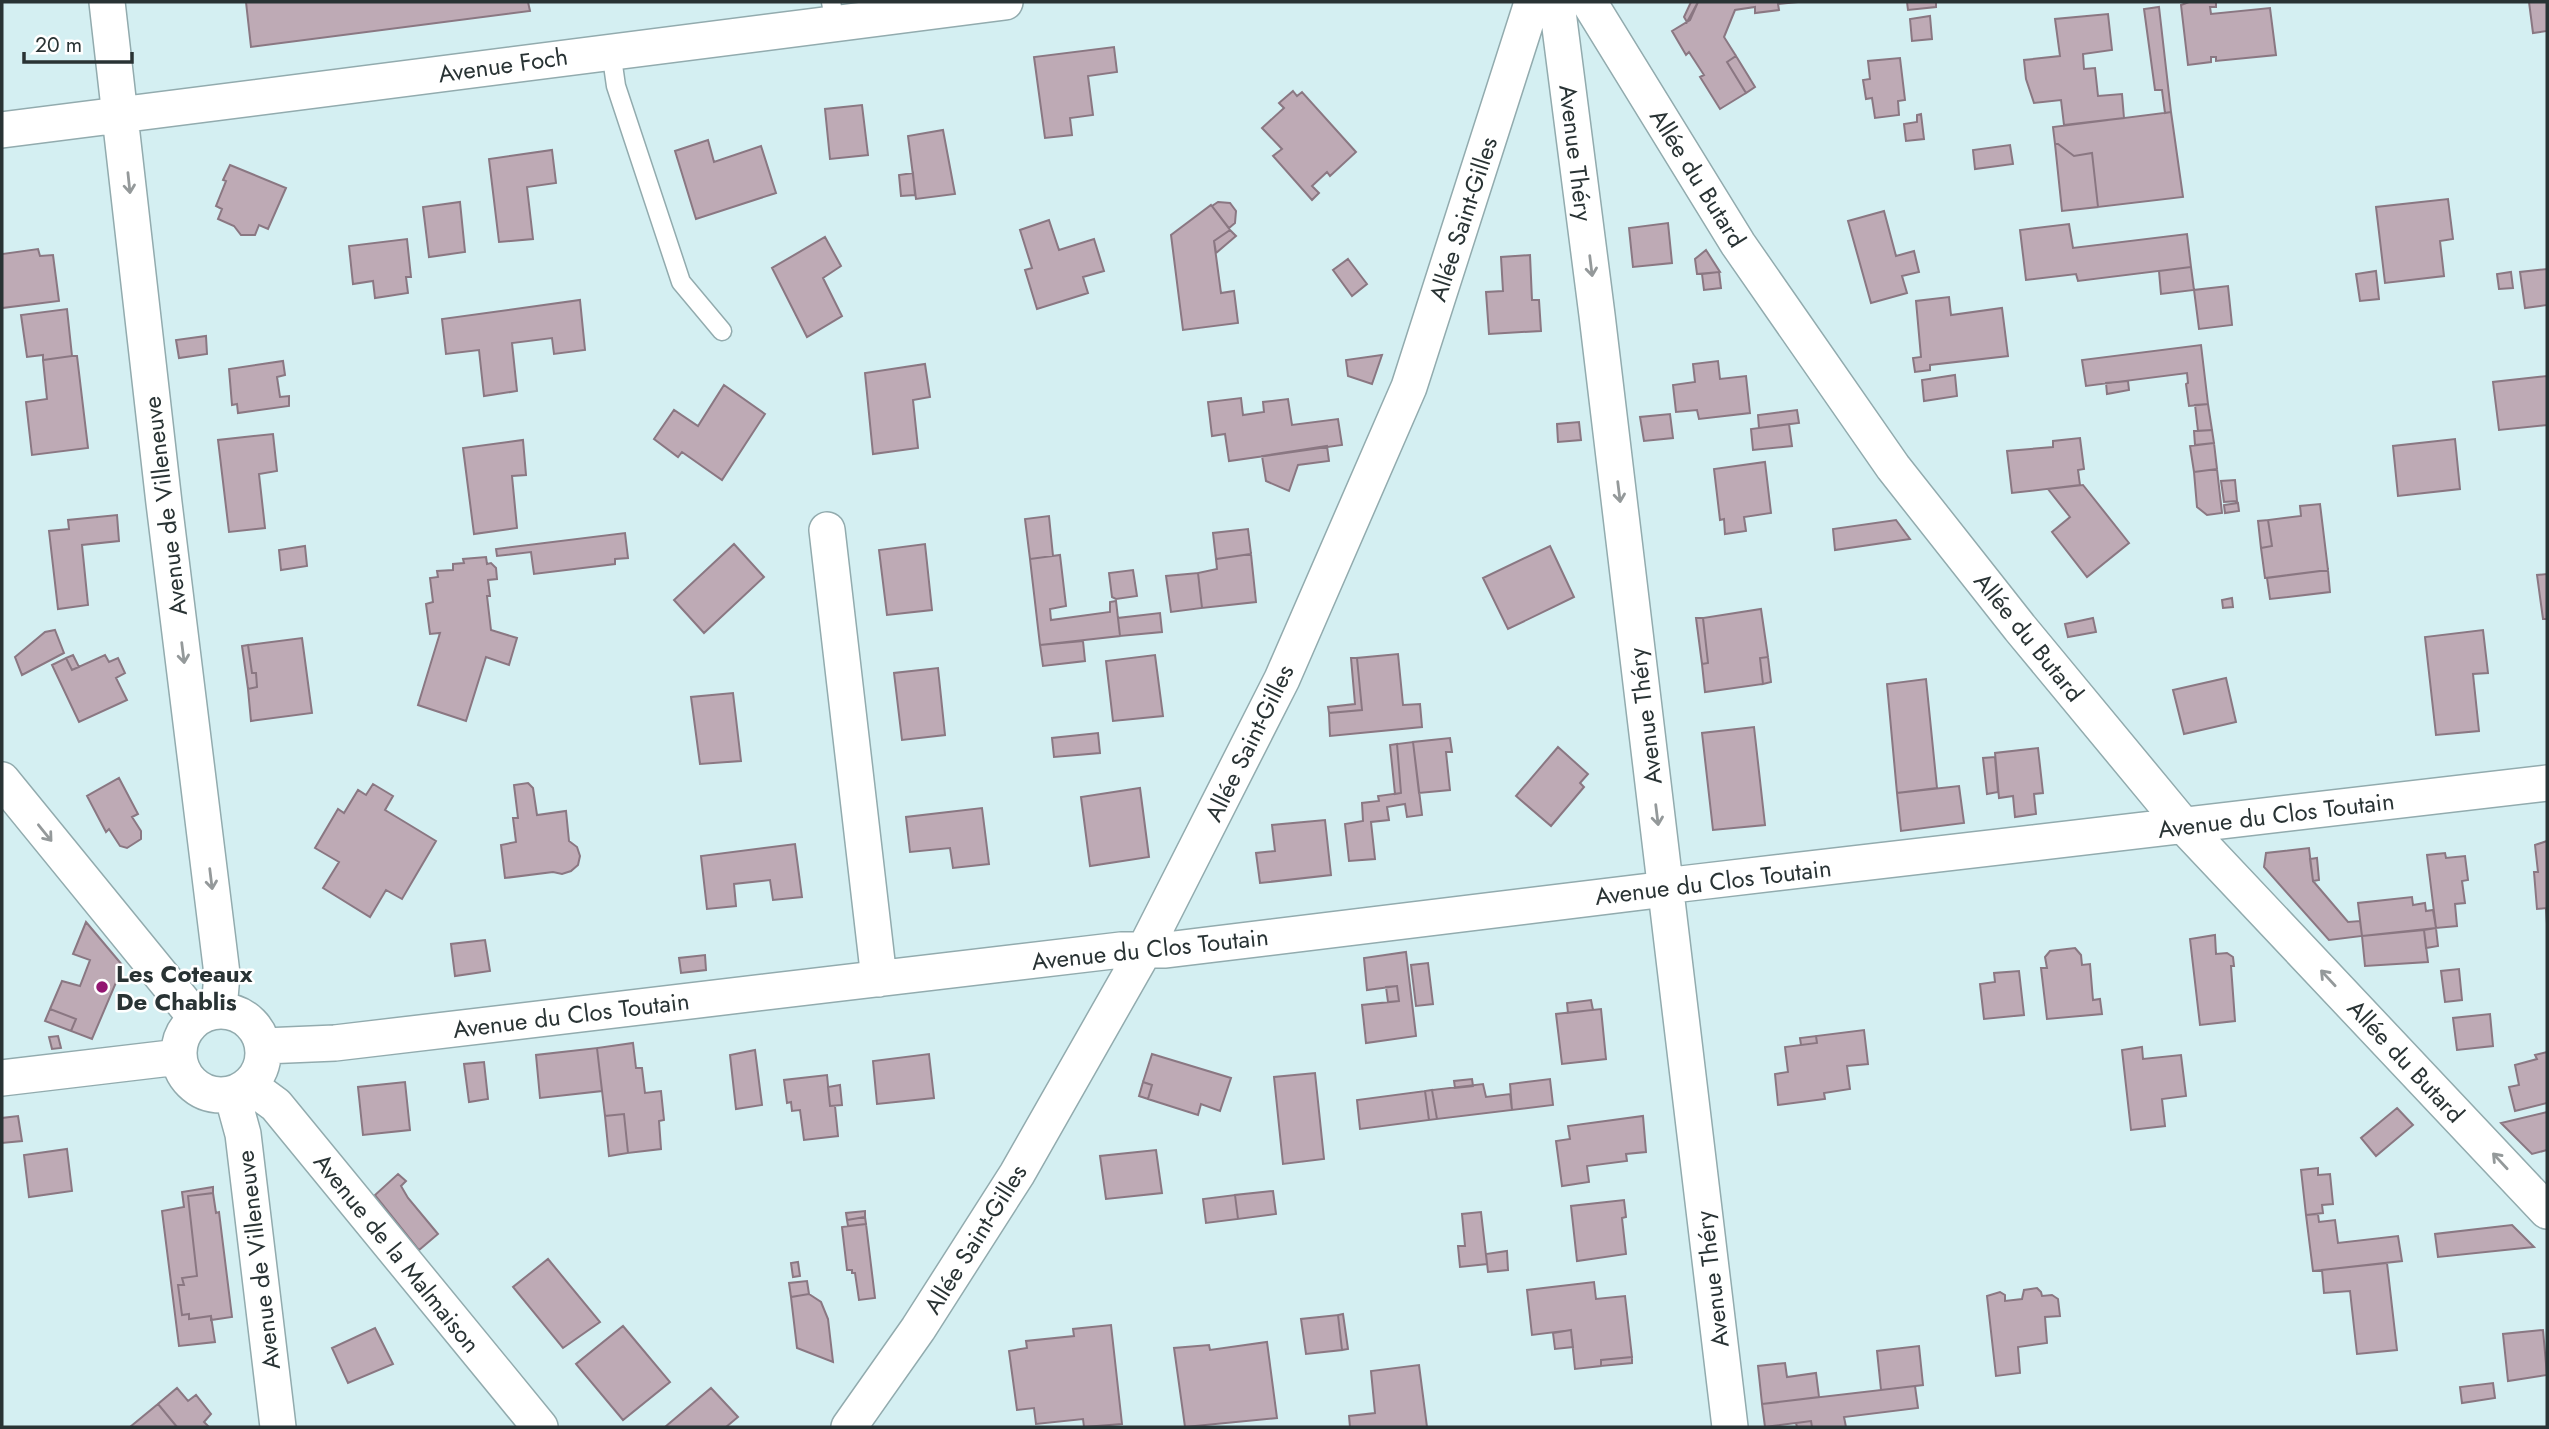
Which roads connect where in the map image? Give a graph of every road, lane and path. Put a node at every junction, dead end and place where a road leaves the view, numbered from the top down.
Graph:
1 (107, 2) edge
2 (1005, 2) edge
3 (1556, 2) edge
4 (833, 12) edge
5 (611, 51) junction
6 (121, 116) junction
7 (2, 130) edge
8 (722, 331) dead end
9 (827, 530) dead end
10 (2, 780) edge
11 (2547, 783) edge
12 (2183, 825) junction
13 (1666, 887) junction
14 (1145, 949) junction
15 (879, 979) junction
16 (208, 1014) junction
17 (264, 1046) junction
18 (179, 1057) junction
19 (2, 1079) edge
20 (241, 1089) junction
21 (2547, 1211) edge
22 (278, 1427) edge
23 (540, 1427) edge
24 (849, 1427) edge
25 (1730, 1427) edge

1 - 6 street, Avenue de Villeneuve
2 - 4 street, Avenue Foch
3 - 12 street, Allée du Butard
3 -> 13 street, Avenue Théry
3 - 14 street, Allée Saint-Gilles
4 - 5 street, Avenue Foch
5 - 6 street, Avenue Foch
5 - 8 lane
6 - 7 street, Avenue Foch
6 -> 16 street, Avenue de Villeneuve
9 - 15 street
10 -> 16 street
11 - 12 street, Avenue du Clos Toutain
12 - 13 street, Avenue du Clos Toutain
21 -> 12 street, Allée du Butard
13 - 14 street, Avenue du Clos Toutain
13 - 25 street, Avenue Théry
14 - 15 street, Avenue du Clos Toutain
14 - 24 street, Allée Saint-Gilles
15 - 17 street, Avenue du Clos Toutain
16 - 17 street
16 - 18 street
17 - 20 street
18 - 19 street
18 - 20 street
20 - 22 street, Avenue de Villeneuve
20 - 23 street, Avenue de la Malmaison

